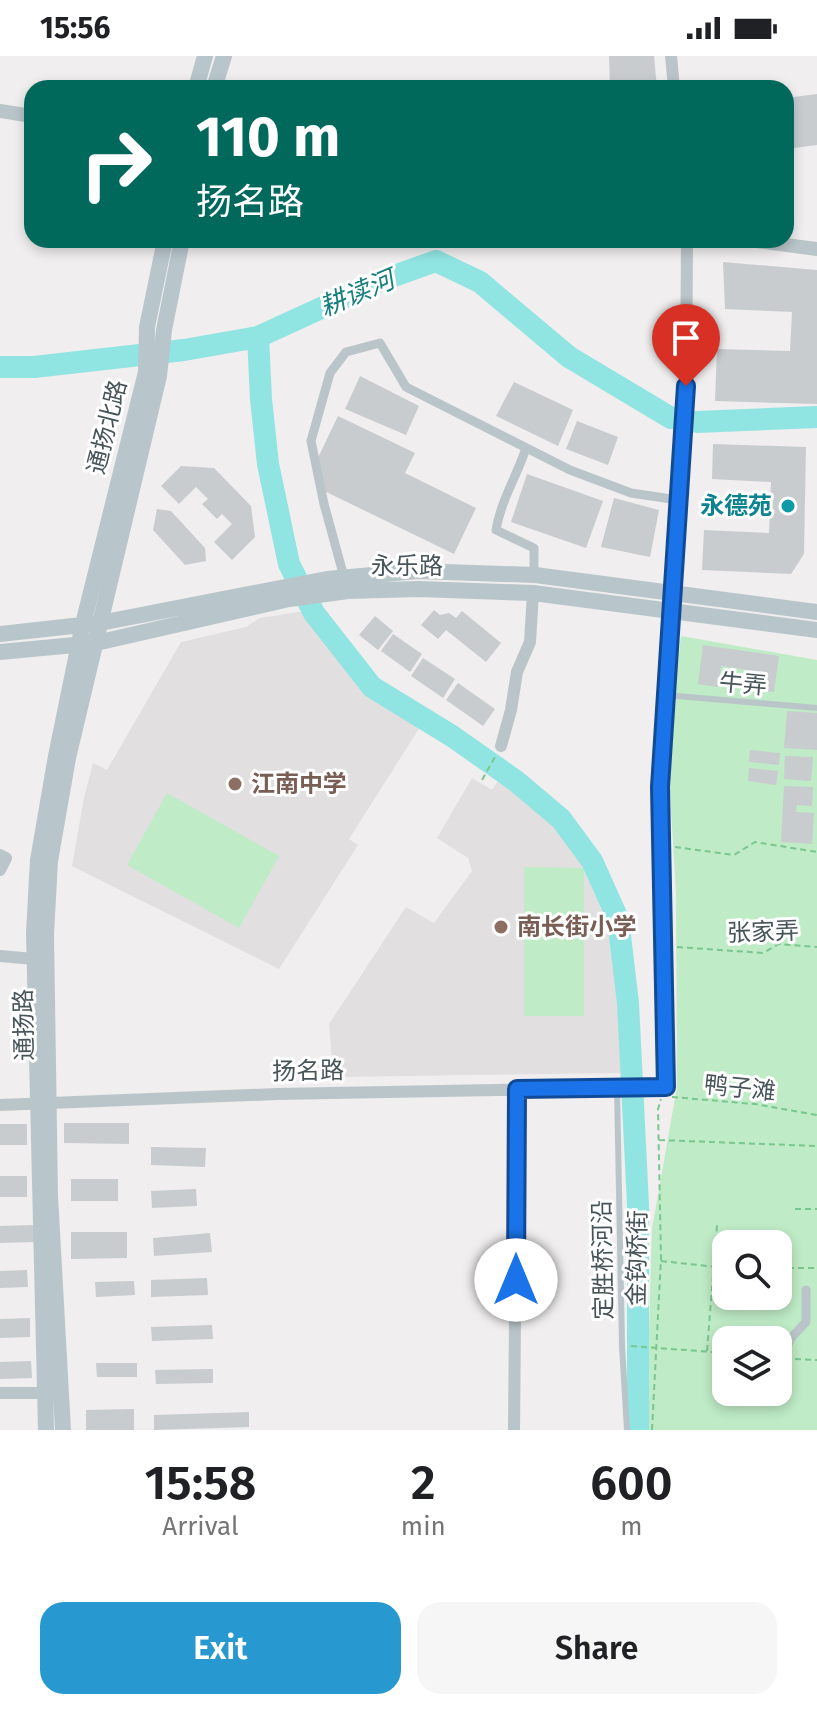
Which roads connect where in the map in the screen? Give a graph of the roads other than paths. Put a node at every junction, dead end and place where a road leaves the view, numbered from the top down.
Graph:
1 (205, 56) edge
2 (224, 56) edge
3 (671, 56) edge
4 (198, 80) edge
5 (216, 80) edge
6 (673, 80) edge
7 (0, 111) edge
8 (24, 115) edge
9 (794, 246) edge
10 (164, 248) edge
11 (180, 248) edge
12 (687, 248) edge
13 (817, 249) edge
14 (155, 328) junction
15 (526, 448) junction
16 (678, 500) junction
17 (535, 575) junction
18 (334, 583) junction
19 (295, 591) junction
20 (533, 593) junction
21 (672, 601) junction
22 (817, 612) edge
23 (91, 624) junction
24 (817, 630) edge
25 (0, 634) edge
26 (96, 643) junction
27 (78, 645) junction
28 (0, 652) edge
29 (665, 695) junction
30 (817, 708) edge
31 (501, 746) road end
32 (0, 855) edge
33 (0, 870) edge
34 (0, 956) edge
35 (34, 959) junction
36 (617, 1088) junction
37 (517, 1089) junction
38 (44, 1104) junction
39 (0, 1105) edge
40 (806, 1290) dead end
41 (792, 1337) edge
42 (0, 1393) edge
43 (45, 1393) junction
44 (46, 1430) edge
45 (63, 1430) edge
46 (514, 1430) edge
47 (627, 1430) edge

1 - 4 main road
2 - 5 main road
3 - 6 street
7 - 8 street
9 - 13 street
10 - 14 main road, 通扬北路
11 - 14 main road, 通扬北路
12 - 16 street
14 - 23 main road, 通扬北路
15 - 16 street
15 - 17 street
15 - 18 street
16 - 21 street
17 - 18 main road, 永乐路
17 - 20 street
17 - 21 main road, 永乐路
18 - 19 main road, 永乐路
18 - 20 main road, 永乐路
19 - 23 main road, 永乐路
19 - 26 main road, 永乐路
20 - 21 main road, 永乐路
20 - 31 street
21 - 22 main road, 永乐路
21 - 24 main road, 永乐路
21 - 29 street
23 - 25 main road, 永乐路
23 - 26 main road, 通扬路
23 - 27 main road, 通扬路
26 - 27 main road, 永乐路
26 - 38 main road, 通扬路
27 - 28 main road, 永乐路
27 - 35 main road, 通扬路
29 - 30 lane, 牛弄
29 - 36 street, 扬名路
32 - 33 street
34 - 35 street
35 - 38 main road, 通扬路
36 - 37 street, 扬名路
36 - 47 lane, 定胜桥河沿
37 - 38 street, 扬名路
37 - 46 street
38 - 39 street, 扬名路
38 - 43 main road, 通扬路
38 - 45 main road, 通扬路
40 - 41 street
42 - 43 street
43 - 44 main road, 通扬路

